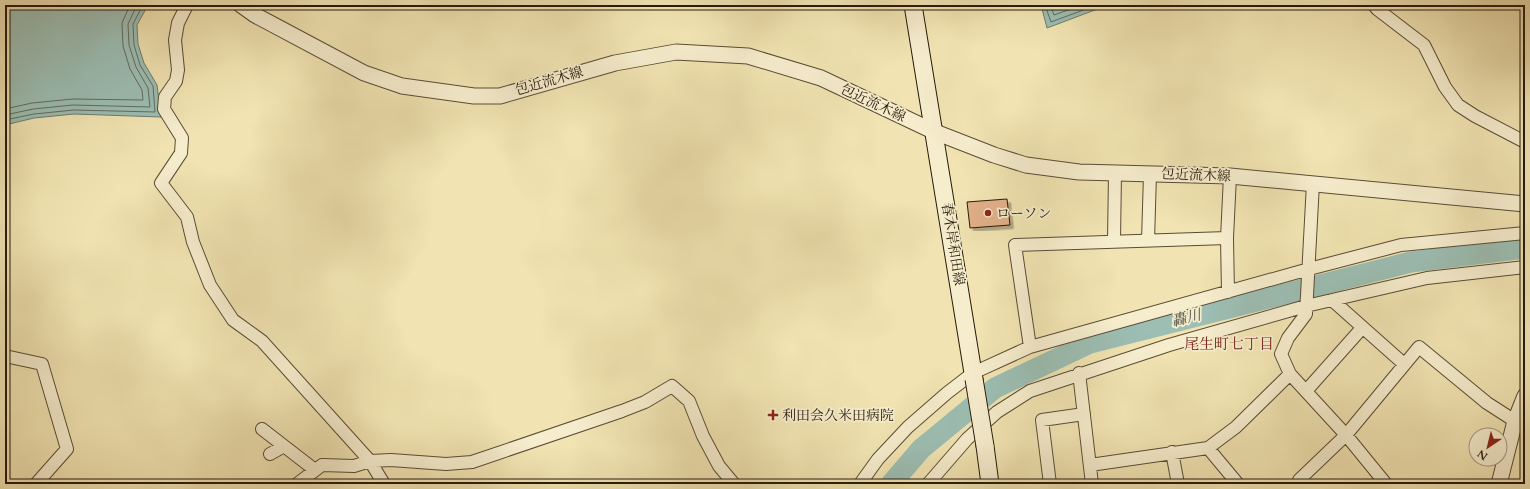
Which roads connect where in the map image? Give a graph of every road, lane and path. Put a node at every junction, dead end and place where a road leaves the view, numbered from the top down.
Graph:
1 (187, 5) edge
2 (241, 5) edge
3 (913, 5) edge
4 (1374, 5) edge
5 (935, 132) junction
6 (1525, 142) edge
7 (1115, 174) junction
8 (1150, 174) junction
9 (1230, 176) junction
10 (1313, 183) junction
11 (1525, 204) edge
12 (1525, 233) edge
13 (1227, 238) junction
14 (1114, 240) junction
15 (1148, 241) junction
16 (1525, 267) edge
17 (1309, 269) junction
18 (1228, 292) junction
19 (1332, 300) junction
20 (1306, 306) junction
21 (1362, 328) junction
22 (1030, 347) junction
23 (5, 356) edge
24 (1404, 364) junction
25 (1079, 373) junction
26 (1290, 374) junction
27 (974, 376) junction
28 (1306, 391) junction
29 (1525, 396) edge
30 (1084, 414) junction
31 (1515, 421) junction
32 (262, 429) dead end
33 (1346, 435) junction
34 (284, 446) junction
35 (1208, 448) junction
36 (1172, 452) junction
37 (270, 454) dead end
38 (370, 462) junction
39 (1090, 465) junction
40 (315, 470) junction
41 (1299, 480) dead end
42 (36, 484) edge
43 (297, 484) edge
44 (384, 484) edge
45 (734, 484) edge
46 (860, 484) edge
47 (928, 484) edge
48 (990, 484) edge
49 (1050, 484) edge
50 (1092, 484) edge
51 (1178, 484) edge
52 (1238, 484) edge
53 (1386, 484) edge
54 (1499, 484) edge

1 - 38 street
2 - 5 street, 包近流木線
3 - 5 main road, 春木岸和田線
4 - 6 street
5 - 7 street, 包近流木線
5 - 27 main road, 春木岸和田線
7 - 8 street, 包近流木線
7 - 14 street
8 - 9 street, 包近流木線
8 - 15 street
9 - 10 street, 包近流木線
9 - 13 street
10 - 11 street, 包近流木線
10 - 17 street
12 - 17 street
13 - 15 street
13 - 18 street
14 - 15 street
14 - 22 street
16 - 19 street
17 - 18 street
17 - 20 street
18 - 22 street
19 - 20 street
19 - 21 street
20 - 25 street
20 - 26 street
21 - 24 street
21 - 28 street
22 - 27 street
23 - 42 street
24 - 31 street
24 - 33 street
25 - 30 street
25 - 47 street
26 - 28 street
26 - 35 street
27 - 46 street
27 - 48 main road, 春木岸和田線, bridge
28 - 33 street
29 - 31 street
30 - 39 street
30 - 49 street
31 - 54 street
32 - 34 street
33 - 41 street
33 - 53 street
34 - 37 street
34 - 40 street
35 - 36 street
35 - 52 street
36 - 39 street
36 - 51 street
38 - 40 street
38 - 44 street
38 - 45 street
39 - 50 street
40 - 43 street

